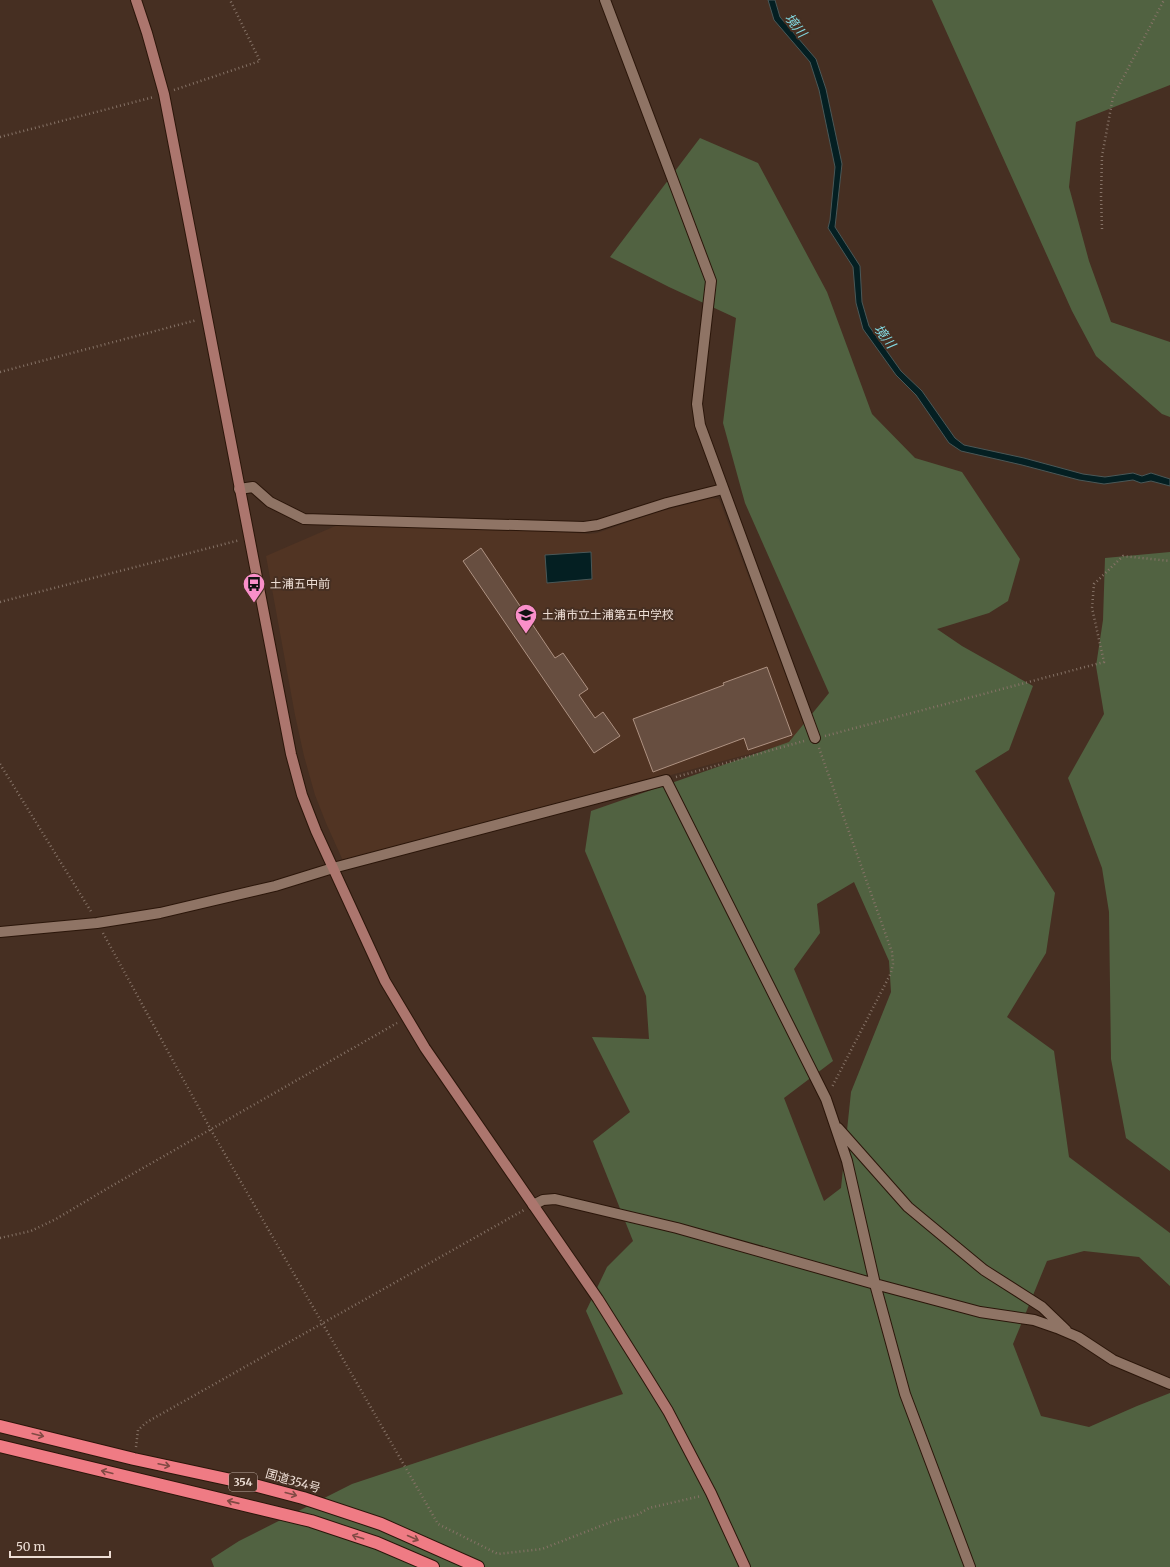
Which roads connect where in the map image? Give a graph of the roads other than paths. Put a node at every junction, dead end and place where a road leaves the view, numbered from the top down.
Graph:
1 (136, 0) edge
2 (605, 0) edge
3 (239, 489) junction
4 (723, 489) junction
5 (815, 738) road end
6 (333, 868) junction
7 (0, 932) edge
8 (834, 1124) junction
9 (533, 1205) junction
10 (875, 1284) junction
11 (1069, 1333) junction
12 (1170, 1384) edge
13 (0, 1426) edge
14 (0, 1446) edge
15 (433, 1567) edge
16 (478, 1567) edge
17 (745, 1567) edge
18 (970, 1567) edge

1 - 3 street
2 - 4 street
3 - 4 street
3 - 6 street
4 - 5 street
6 - 7 street
6 - 8 street
6 - 9 street
8 - 10 street
8 - 11 street
9 - 10 street
9 - 17 street
10 - 11 street
10 - 18 street
11 - 12 street
13 -> 16 highway, 国道354号 / 354
15 -> 14 highway, 354

